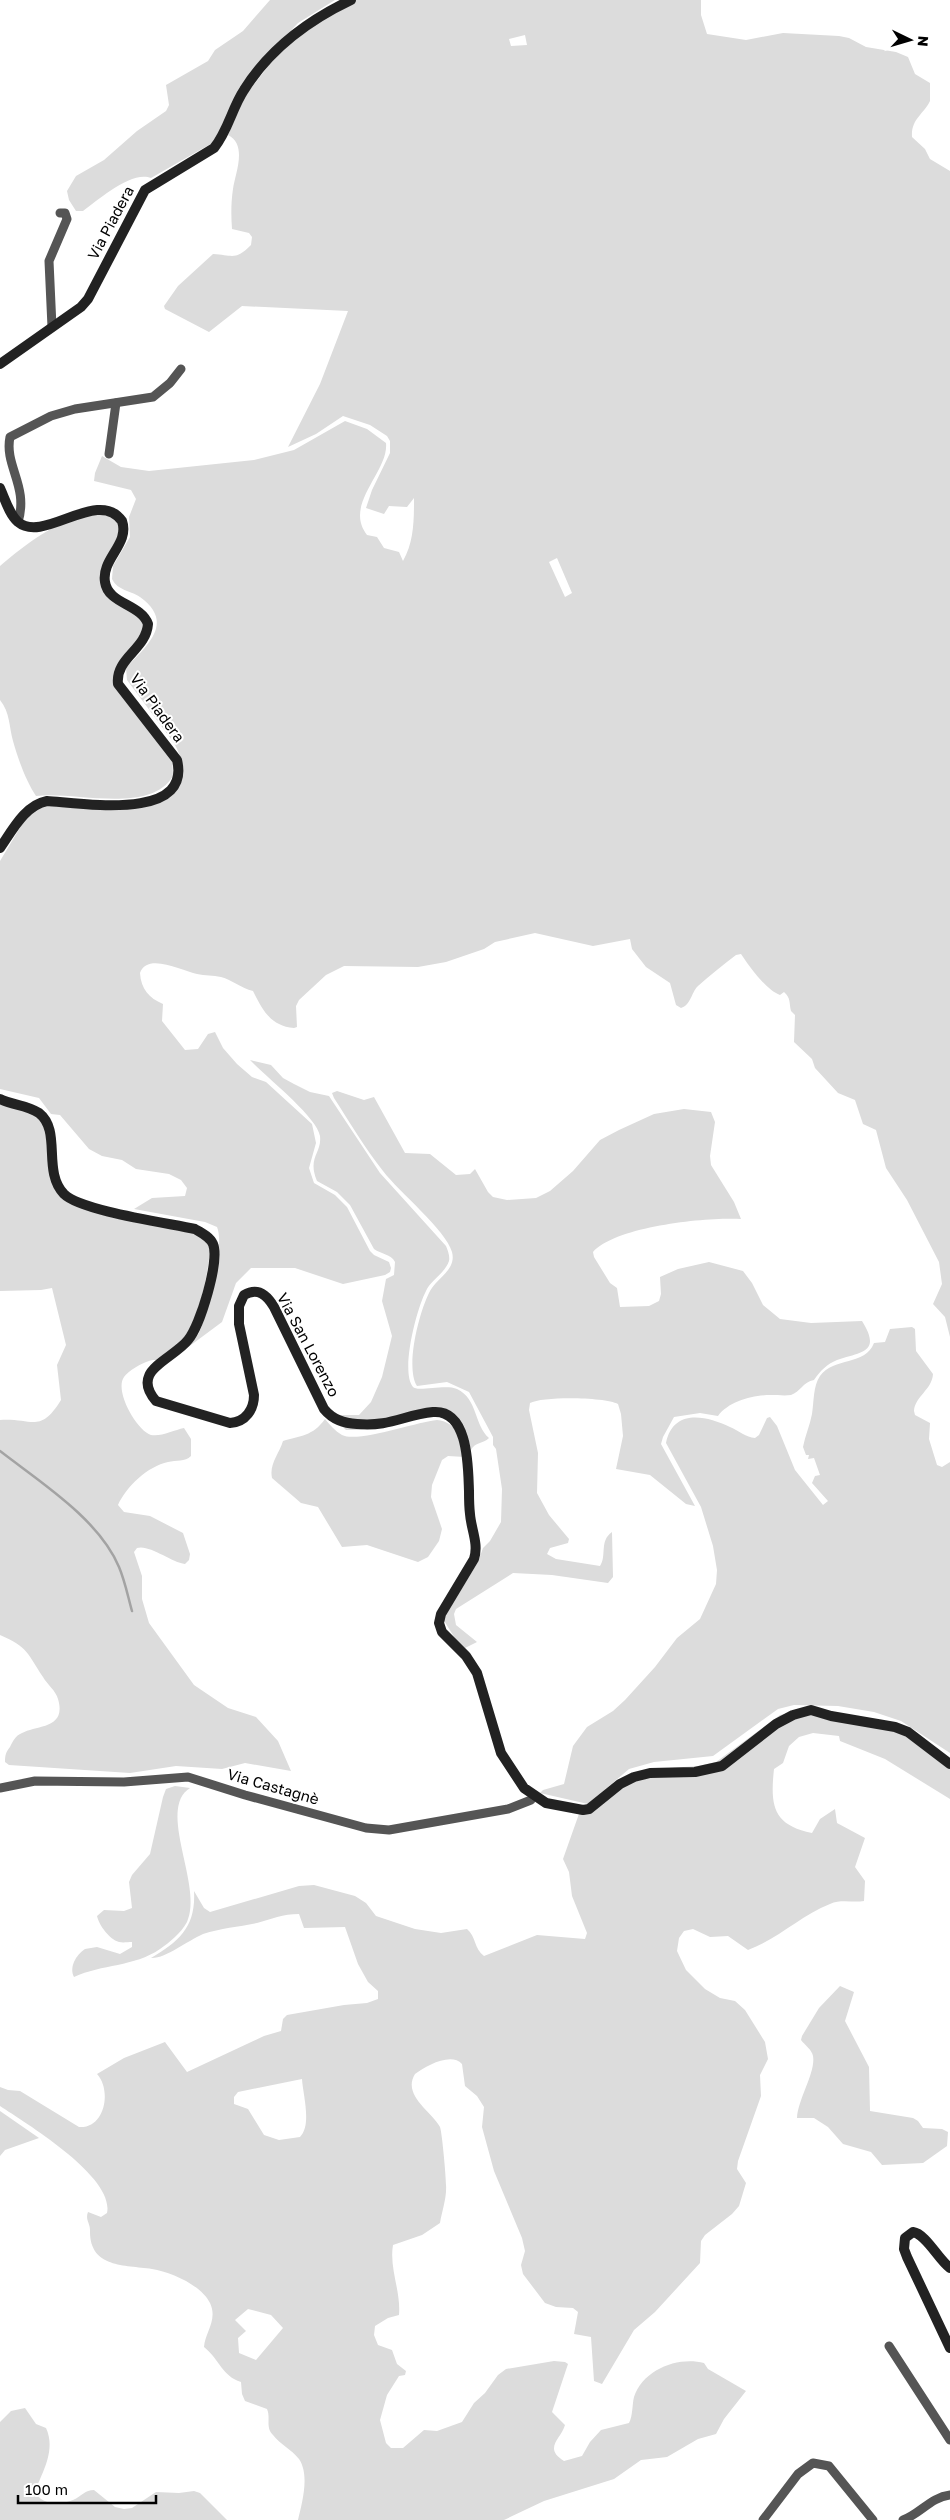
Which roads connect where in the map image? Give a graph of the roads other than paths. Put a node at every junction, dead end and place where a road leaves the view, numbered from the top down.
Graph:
1 (351, 0) edge
2 (60, 213) dead end
3 (52, 327) junction
4 (0, 364) edge
5 (182, 369) dead end
6 (116, 403) junction
7 (109, 454) dead end
8 (0, 488) edge
9 (18, 522) junction
10 (0, 848) edge
11 (0, 1099) edge
12 (950, 1764) edge
13 (0, 1788) edge
14 (533, 1796) junction
15 (950, 2268) edge
16 (889, 2346) dead end
17 (950, 2348) edge
18 (950, 2440) edge
19 (950, 2495) edge
20 (763, 2520) edge
21 (873, 2520) edge
22 (903, 2520) edge

1 - 3 street, Via Piadera
2 - 3 street
3 - 4 street, Via Piadera
5 - 6 street
6 - 7 street
6 - 9 street
8 - 9 street
9 - 10 street, Via Piadera
11 - 14 street, Via San Lorenzo
12 - 14 street, Via San Lorenzo
13 - 14 street, Via Castagnè
15 - 17 street
16 - 18 street
19 - 22 street
20 - 21 street

